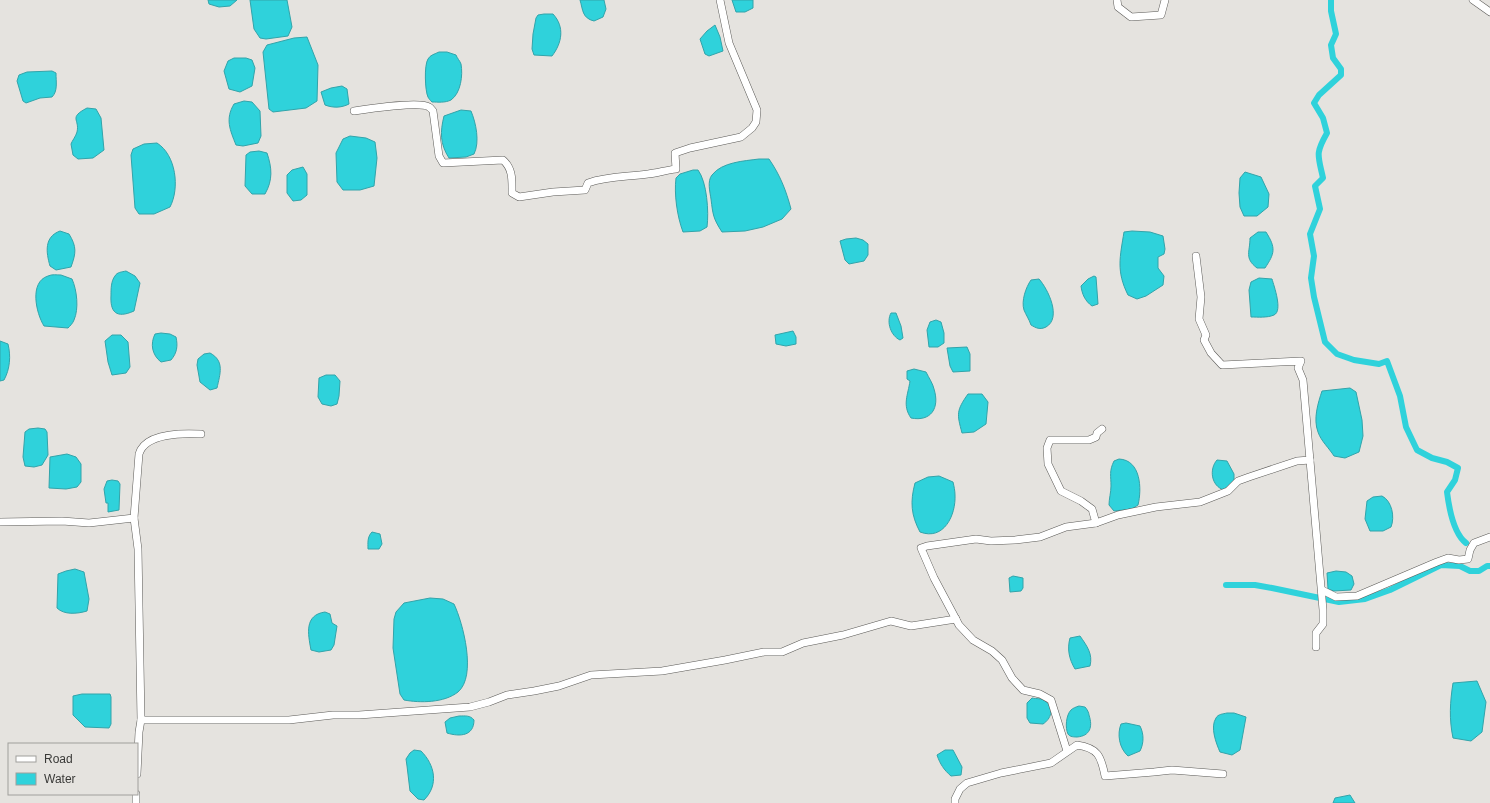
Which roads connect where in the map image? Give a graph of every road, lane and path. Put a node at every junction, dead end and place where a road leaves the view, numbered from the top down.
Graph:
1 (720, 0) edge
2 (1117, 0) edge
3 (1165, 0) edge
4 (1473, 0) edge
5 (1490, 12) edge
6 (354, 111) dead end
7 (1196, 256) dead end
8 (1102, 429) dead end
9 (201, 434) dead end
10 (1310, 460) junction
11 (134, 518) junction
12 (0, 522) edge
13 (1096, 523) junction
14 (1490, 537) edge
15 (1322, 590) junction
16 (956, 619) junction
17 (1316, 647) dead end
18 (141, 720) junction
19 (138, 743) edge
20 (1067, 751) junction
21 (1223, 774) dead end
22 (955, 803) edge

1 - 6 street
2 - 3 street
4 - 5 street
7 - 10 street
8 - 13 street
9 - 11 street
10 - 13 street
10 - 15 street
11 - 12 street
11 - 18 street
13 - 16 street
14 - 15 street
15 - 17 street
16 - 18 street
16 - 20 street
18 - 19 street
20 - 21 street
20 - 22 street

